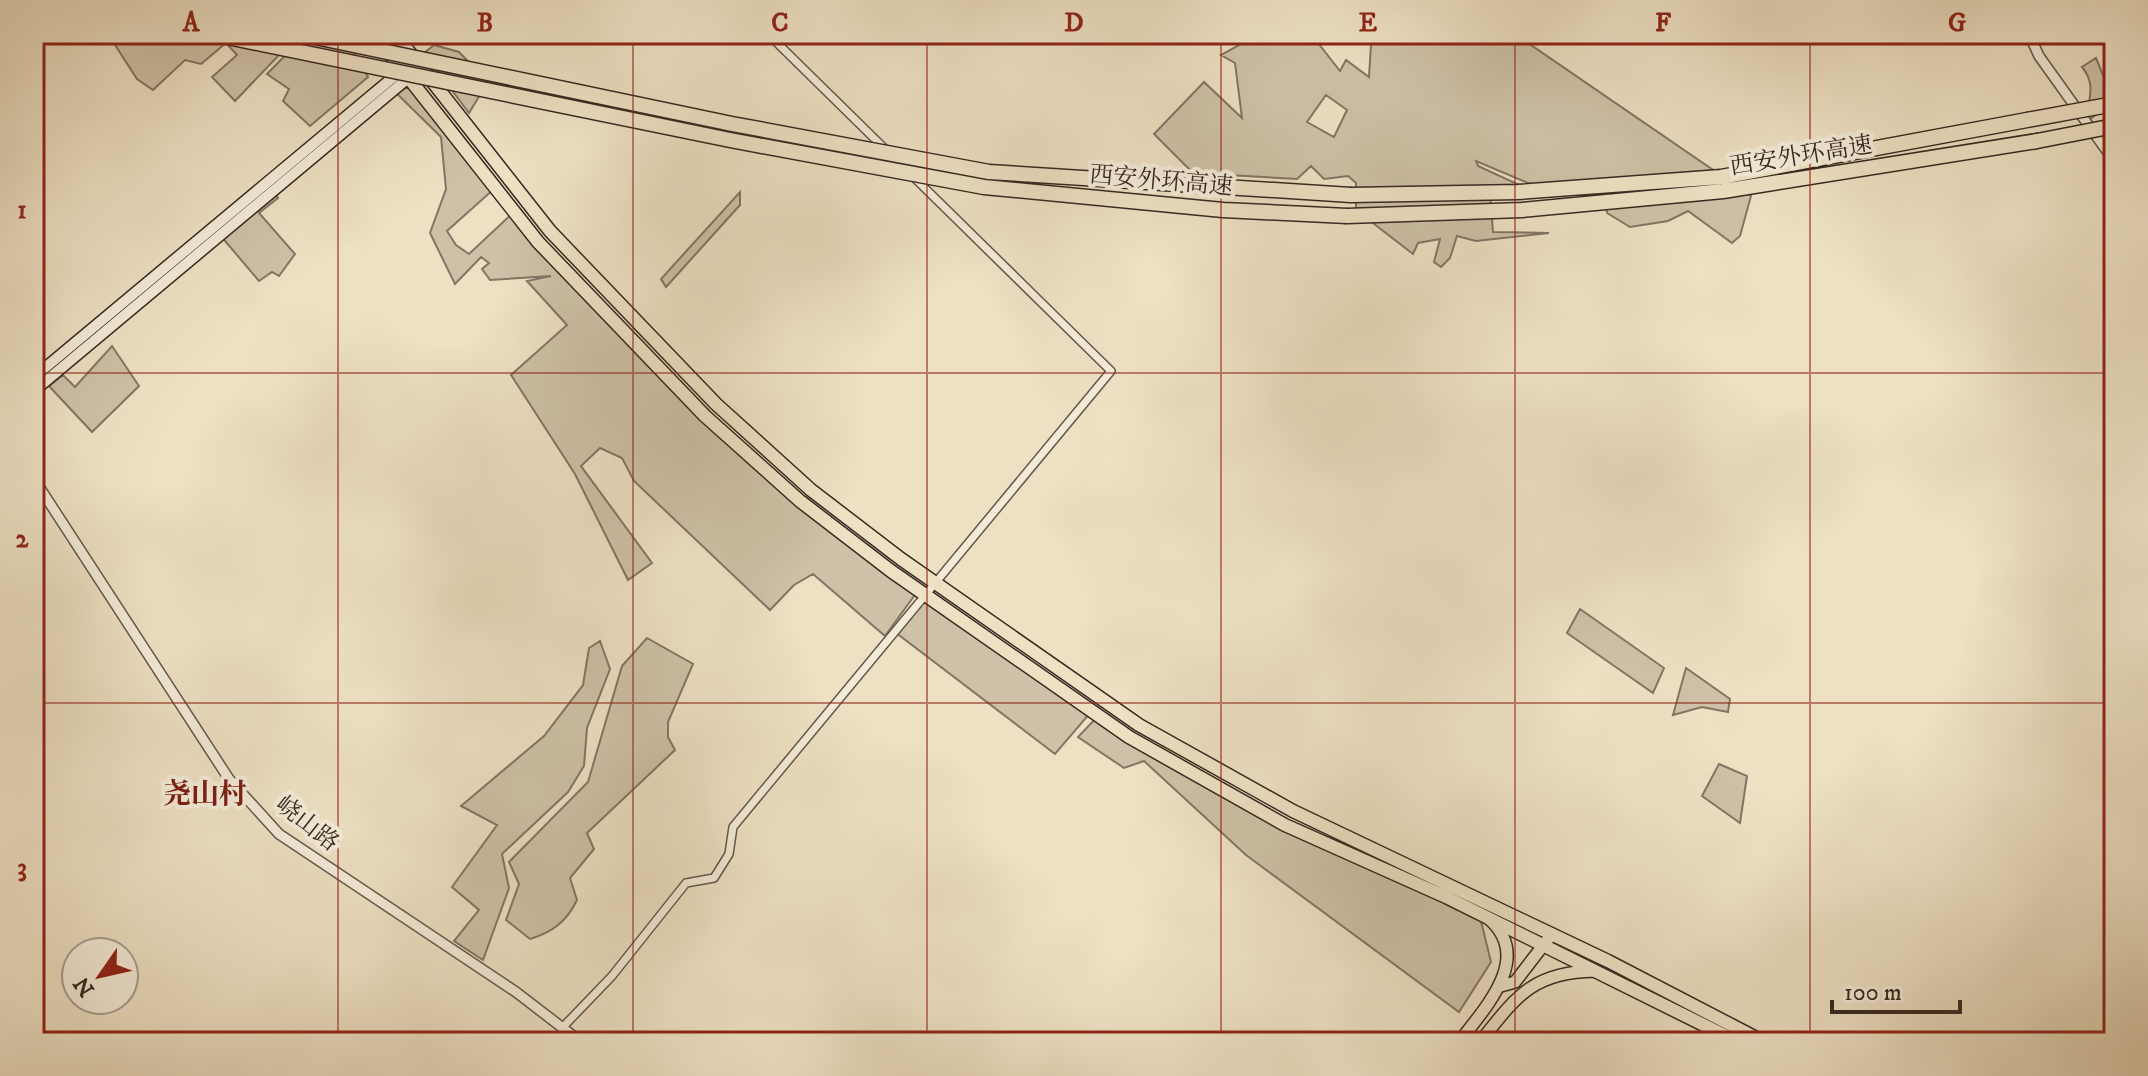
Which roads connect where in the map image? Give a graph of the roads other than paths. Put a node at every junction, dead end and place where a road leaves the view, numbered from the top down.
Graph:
1 (213, 34) edge
2 (301, 34) edge
3 (374, 34) edge
4 (395, 34) edge
5 (768, 34) edge
6 (2029, 34) edge
7 (418, 63) junction
8 (405, 74) junction
9 (2114, 104) edge
10 (2114, 126) edge
11 (2114, 161) edge
12 (34, 377) edge
13 (34, 391) edge
14 (34, 479) edge
15 (935, 582) junction
16 (926, 596) junction
17 (1488, 918) junction
18 (1552, 934) junction
19 (1543, 946) junction
20 (1597, 971) junction
21 (1515, 982) junction
22 (1501, 986) junction
23 (1515, 998) junction
24 (562, 1028) junction
25 (581, 1042) edge
26 (1459, 1042) edge
27 (1480, 1042) edge
28 (1738, 1042) edge
29 (1764, 1042) edge

1 - 10 highway, 西安外环高速, bridge
2 - 9 highway, 西安外环高速, bridge
3 - 8 highway
4 - 7 highway
5 - 15 street
6 - 11 street
7 - 8 main road
7 - 15 highway
8 - 12 main road
8 - 13 main road
8 - 16 highway
14 - 24 street, 峣山路
15 - 16 street
15 - 18 highway
16 - 17 highway
16 - 24 street
17 - 19 highway
17 - 22 main road
18 - 19 main road
18 - 29 highway
19 - 20 highway
19 - 21 main road
20 - 23 main road
20 - 28 highway
21 - 22 main road
21 - 23 main road
22 - 26 main road
23 - 27 main road
24 - 25 street, 峣山路

